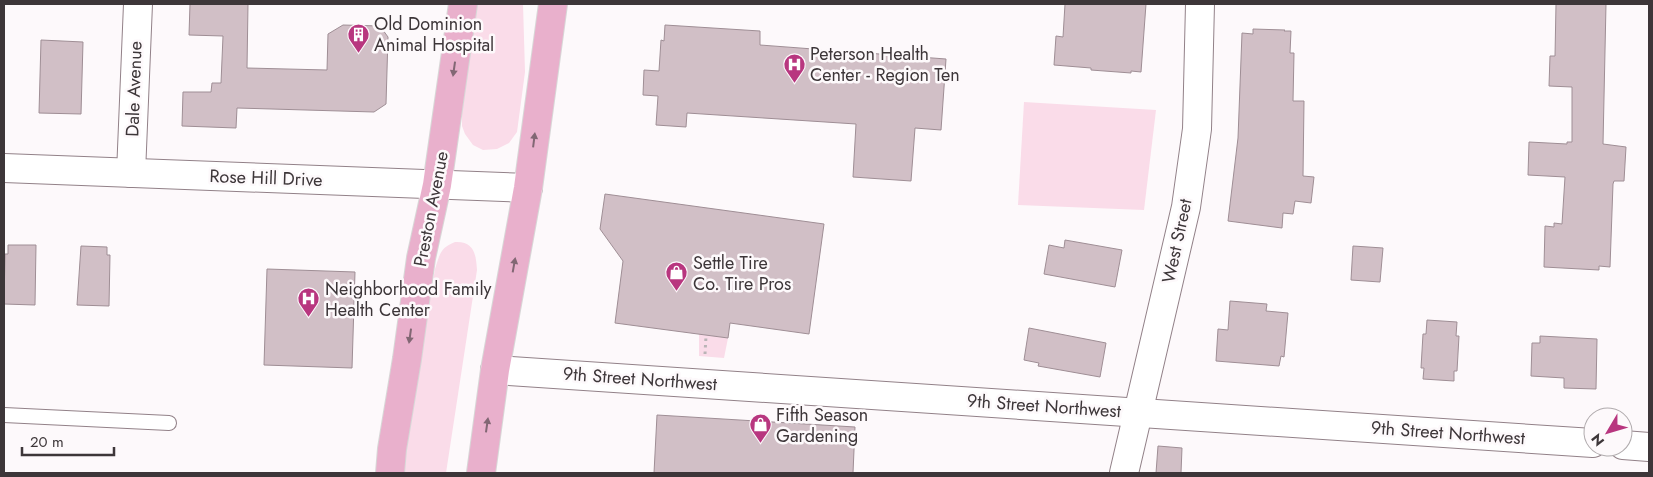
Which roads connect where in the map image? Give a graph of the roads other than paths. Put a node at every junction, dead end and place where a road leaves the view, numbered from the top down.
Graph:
1 (138, 4) edge
2 (463, 4) edge
3 (553, 4) edge
4 (1200, 4) edge
5 (4, 168) edge
6 (131, 173) junction
7 (437, 185) junction
8 (528, 188) junction
9 (495, 370) junction
10 (1138, 412) junction
11 (4, 415) edge
12 (169, 423) dead end
13 (1583, 442) edge
14 (1633, 446) edge
15 (1649, 447) edge
16 (390, 473) edge
17 (481, 473) edge
18 (1124, 473) edge

1 - 6 street, Dale Avenue
2 -> 7 main road, Preston Avenue
8 -> 3 main road
4 - 10 street, West Street
5 - 6 street, Rose Hill Drive
6 - 7 street, Rose Hill Drive
7 - 8 street, Rose Hill Drive
7 -> 16 main road, Preston Avenue
9 -> 8 main road
9 - 10 street, 9th Street Northwest
17 -> 9 main road
10 - 13 street, 9th Street Northwest
10 - 18 street, West Street
11 - 12 lane
14 - 15 street

